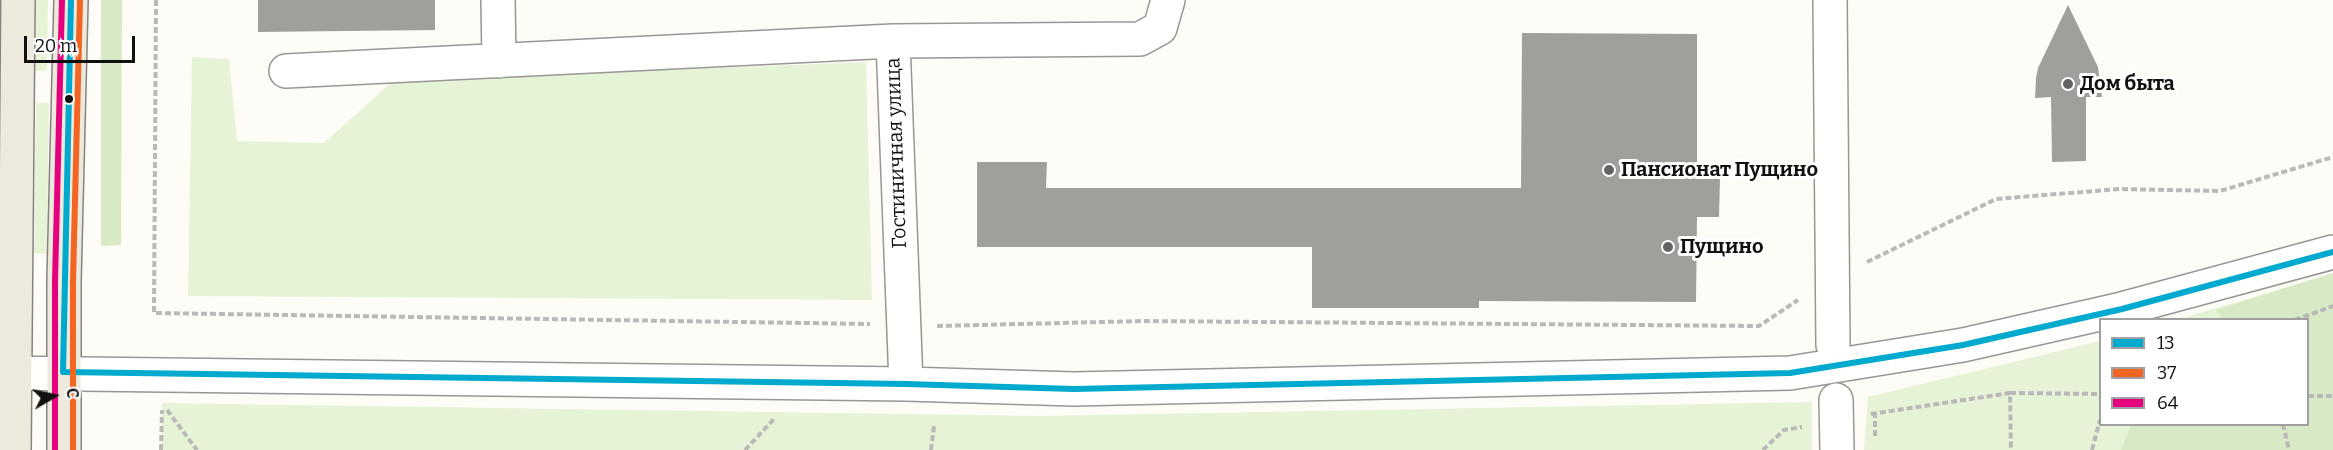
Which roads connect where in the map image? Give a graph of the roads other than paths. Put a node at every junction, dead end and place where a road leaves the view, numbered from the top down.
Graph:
1 (18, 0) edge
2 (71, 0) edge
3 (498, 0) edge
4 (1168, 0) edge
5 (1830, 0) edge
6 (893, 41) junction
7 (500, 61) junction
8 (286, 71) dead end
9 (2333, 252) edge
10 (1833, 345) dead end
11 (63, 372) junction
12 (8, 373) edge
13 (906, 384) junction
14 (1836, 400) dead end
15 (14, 450) edge
16 (64, 450) edge
17 (1837, 450) edge

1 - 12 main road
2 - 11 main road
3 - 7 street
4 - 6 street, Гостиничная улица
5 - 10 street
6 - 7 street
6 - 13 street, Гостиничная улица
7 - 8 street
9 - 13 street
11 - 12 street
11 - 13 street
11 - 16 main road
12 - 15 main road
14 - 17 street

